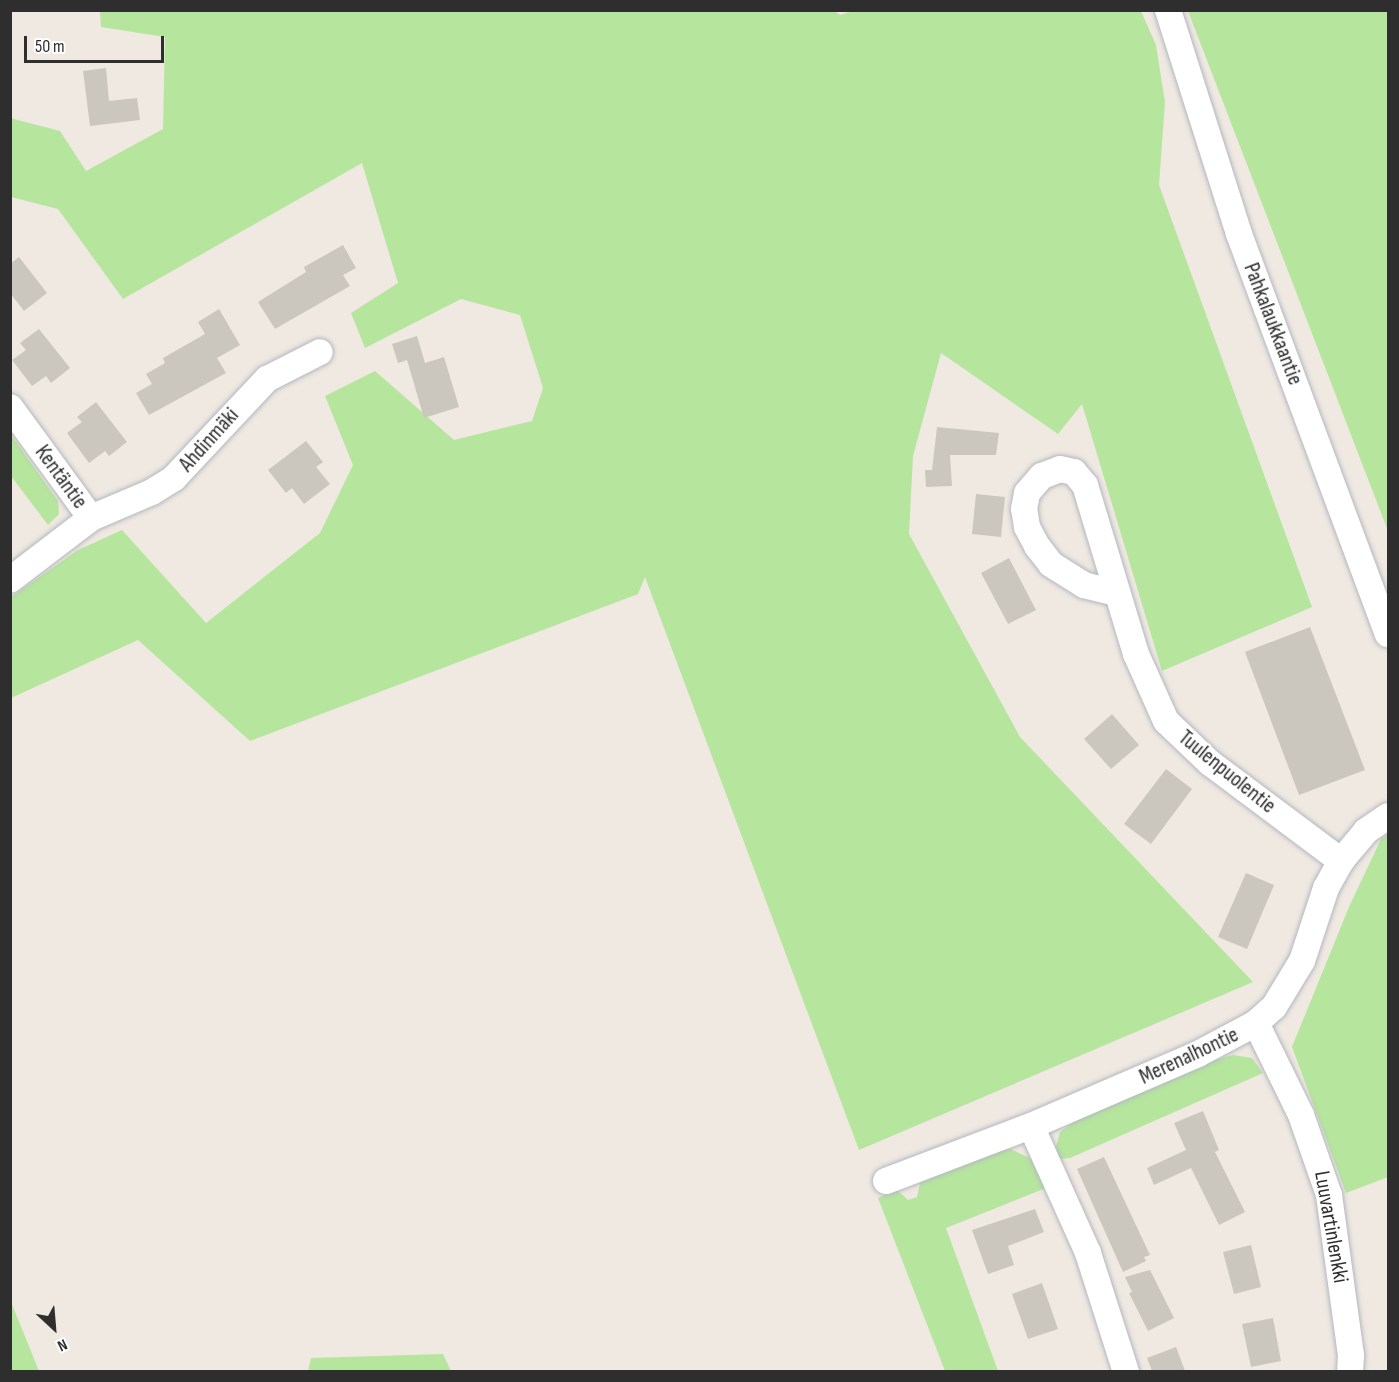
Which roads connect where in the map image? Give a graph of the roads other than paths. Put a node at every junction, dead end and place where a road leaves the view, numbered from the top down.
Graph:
1 (1168, 10) edge
2 (320, 352) dead end
3 (10, 407) edge
4 (91, 518) junction
5 (10, 580) edge
6 (1116, 593) junction
7 (1387, 626) edge
8 (1389, 816) edge
9 (1341, 861) junction
10 (1256, 1023) junction
11 (1031, 1126) junction
12 (886, 1181) dead end
13 (1126, 1371) edge
14 (1350, 1371) edge

1 - 7 street, Pahkalaukkaantie
2 - 4 street, Ahdinmäki
3 - 4 street, Kentäntie
4 - 5 street, Ahdinmäki
6 - 6 street, Tuulenpuolentie
6 - 9 street, Tuulenpuolentie
8 - 9 street, Merenalhontie
9 - 10 street, Merenalhontie
10 - 11 street, Merenalhontie
10 - 14 street, Luuvartinlenkki
11 - 12 street, Merenalhontie
11 - 13 street

